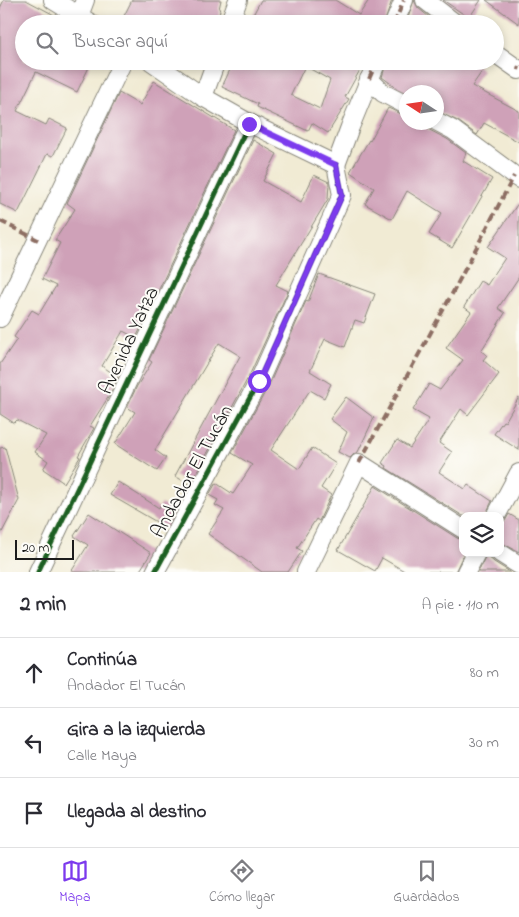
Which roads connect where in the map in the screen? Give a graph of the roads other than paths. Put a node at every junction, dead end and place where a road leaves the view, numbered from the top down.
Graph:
1 (52, 0) edge
2 (238, 0) edge
3 (404, 0) edge
4 (425, 0) edge
5 (85, 13) edge
6 (232, 15) edge
7 (398, 15) edge
8 (444, 15) edge
9 (504, 59) edge
10 (519, 69) edge
11 (119, 70) edge
12 (164, 70) edge
13 (213, 70) edge
14 (373, 70) edge
15 (369, 79) junction
16 (203, 97) junction
17 (399, 101) edge
18 (249, 124) junction
19 (444, 125) edge
20 (336, 165) junction
21 (519, 179) edge
22 (0, 318) edge
23 (519, 473) edge
24 (498, 512) edge
25 (459, 526) edge
26 (504, 556) edge
27 (474, 557) edge
28 (519, 565) edge
29 (38, 572) edge
30 (155, 572) edge
31 (306, 572) edge
32 (466, 572) edge

1 - 5 street
2 - 6 street
3 - 7 street
4 - 8 street
9 - 10 street
11 - 22 street
12 - 16 street
13 - 16 street
14 - 15 street
15 - 17 street
15 - 20 street
16 - 18 street
18 - 20 street
18 - 29 street, Avenida Yatza
19 - 21 street
20 - 30 street, Andador El Tucán
23 - 24 street
25 - 31 street
26 - 28 street
27 - 32 street

